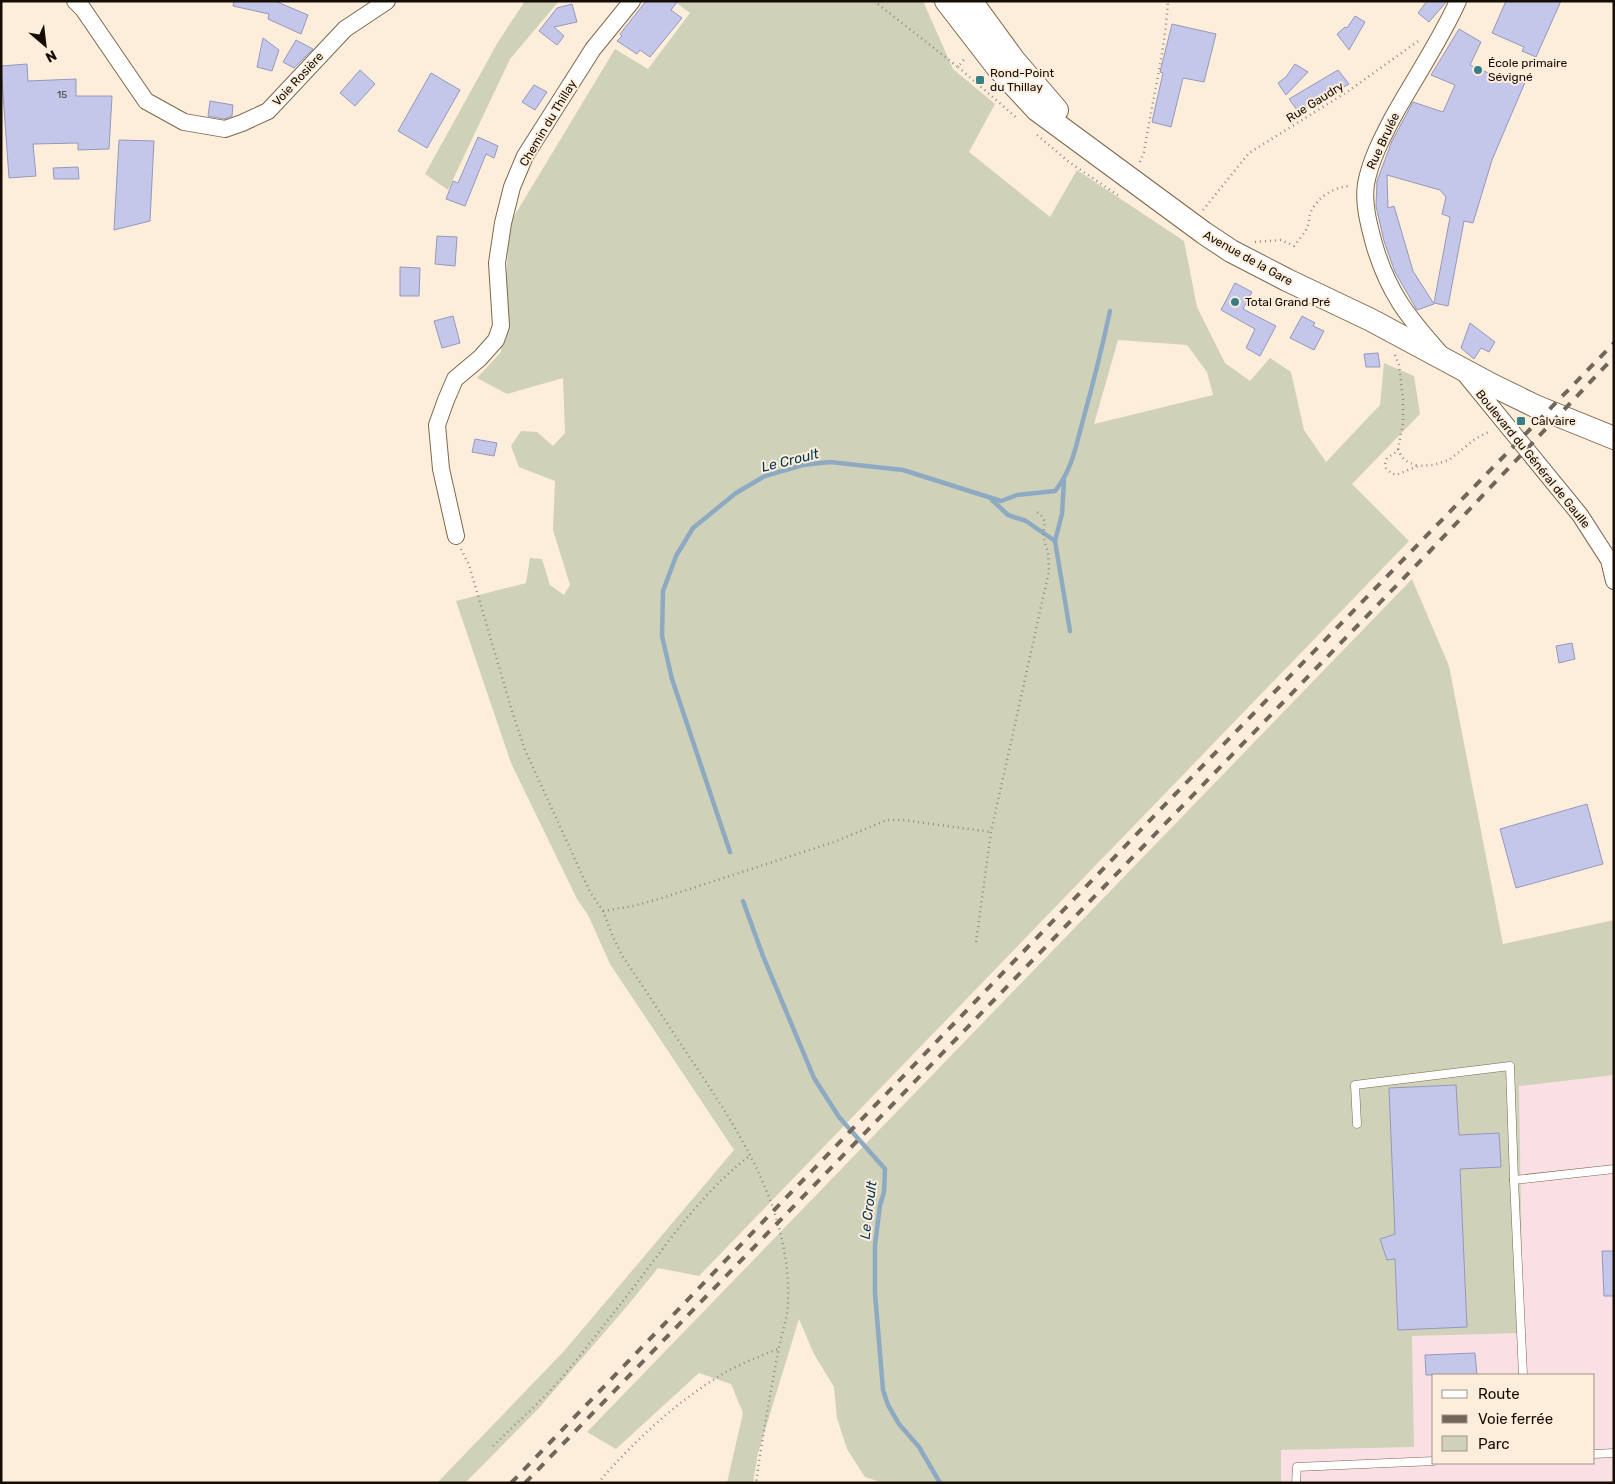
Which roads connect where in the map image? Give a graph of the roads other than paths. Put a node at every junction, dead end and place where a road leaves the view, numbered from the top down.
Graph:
1 (75, 1) edge
2 (387, 1) edge
3 (632, 1) edge
4 (946, 1) edge
5 (971, 1) edge
6 (1458, 1) edge
7 (1100, 157) junction
8 (1128, 190) junction
9 (1371, 320) junction
10 (1454, 364) junction
11 (1614, 438) edge
12 (456, 536) road end
13 (1614, 581) edge
14 (1357, 1124) dead end
15 (1614, 1169) edge
16 (1514, 1180) junction
17 (1523, 1374) edge
18 (1614, 1453) edge
19 (1595, 1454) edge
20 (1432, 1461) edge
21 (1296, 1483) edge

1 - 2 street, Voie Rosière
3 - 12 street, Chemin du Thillay
4 - 7 main road, Avenue de la Gare
5 - 7 main road, Avenue de la Gare
6 - 10 street, Rue Brulée
7 - 8 main road, Avenue de la Gare
8 - 9 main road, Avenue de la Gare
8 - 9 main road, Avenue de la Gare
9 - 10 main road, Avenue de la Gare
10 - 11 main road, Avenue de la Gare
10 - 13 street, Boulevard du Général de Gaulle
14 - 16 lane
15 - 16 lane
16 - 17 lane
18 - 19 lane
20 - 21 lane

